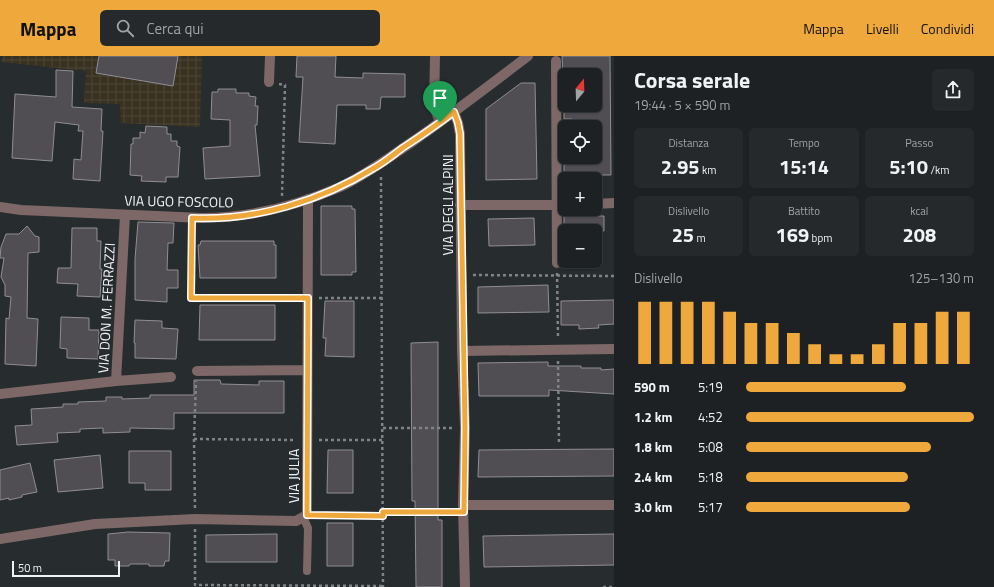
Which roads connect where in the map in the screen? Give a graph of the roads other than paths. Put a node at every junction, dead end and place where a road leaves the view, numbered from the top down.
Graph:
1 (270, 56) edge
2 (435, 56) edge
3 (528, 56) edge
4 (556, 61) dead end
5 (269, 82) road end
6 (454, 112) junction
7 (440, 122) junction
8 (560, 172) edge
9 (308, 199) junction
10 (614, 203) edge
11 (602, 204) edge
12 (460, 205) junction
13 (558, 205) edge
14 (0, 206) edge
15 (124, 215) junction
16 (560, 216) edge
17 (557, 263) dead end
18 (614, 349) edge
19 (462, 351) junction
20 (307, 370) junction
21 (197, 371) dead end
22 (171, 377) dead end
23 (116, 381) junction
24 (0, 394) edge
25 (614, 505) edge
26 (464, 509) junction
27 (305, 516) junction
28 (0, 539) edge
29 (307, 571) dead end
30 (465, 587) edge

1 - 5 street
2 - 7 street
3 - 6 street, VIA UGO FOSCOLO
4 - 8 street
6 - 7 street, VIA UGO FOSCOLO
6 - 12 street, VIA DEGLI ALPINI
7 - 9 street, VIA UGO FOSCOLO
9 - 15 street, VIA UGO FOSCOLO
9 - 20 street, VIA JULIA
10 - 11 street
12 - 13 street
12 - 19 street, VIA DEGLI ALPINI
14 - 15 street, VIA UGO FOSCOLO
15 - 23 street, VIA DON M. FERRAZZI
16 - 17 street
18 - 19 street
19 - 26 street, VIA DEGLI ALPINI
20 - 21 street
20 - 27 street, VIA JULIA
22 - 23 street
23 - 24 street, VIA DON M. FERRAZZI
25 - 26 street
26 - 30 street, VIA DEGLI ALPINI
27 - 28 street, VIA JULIA
27 - 29 lane

